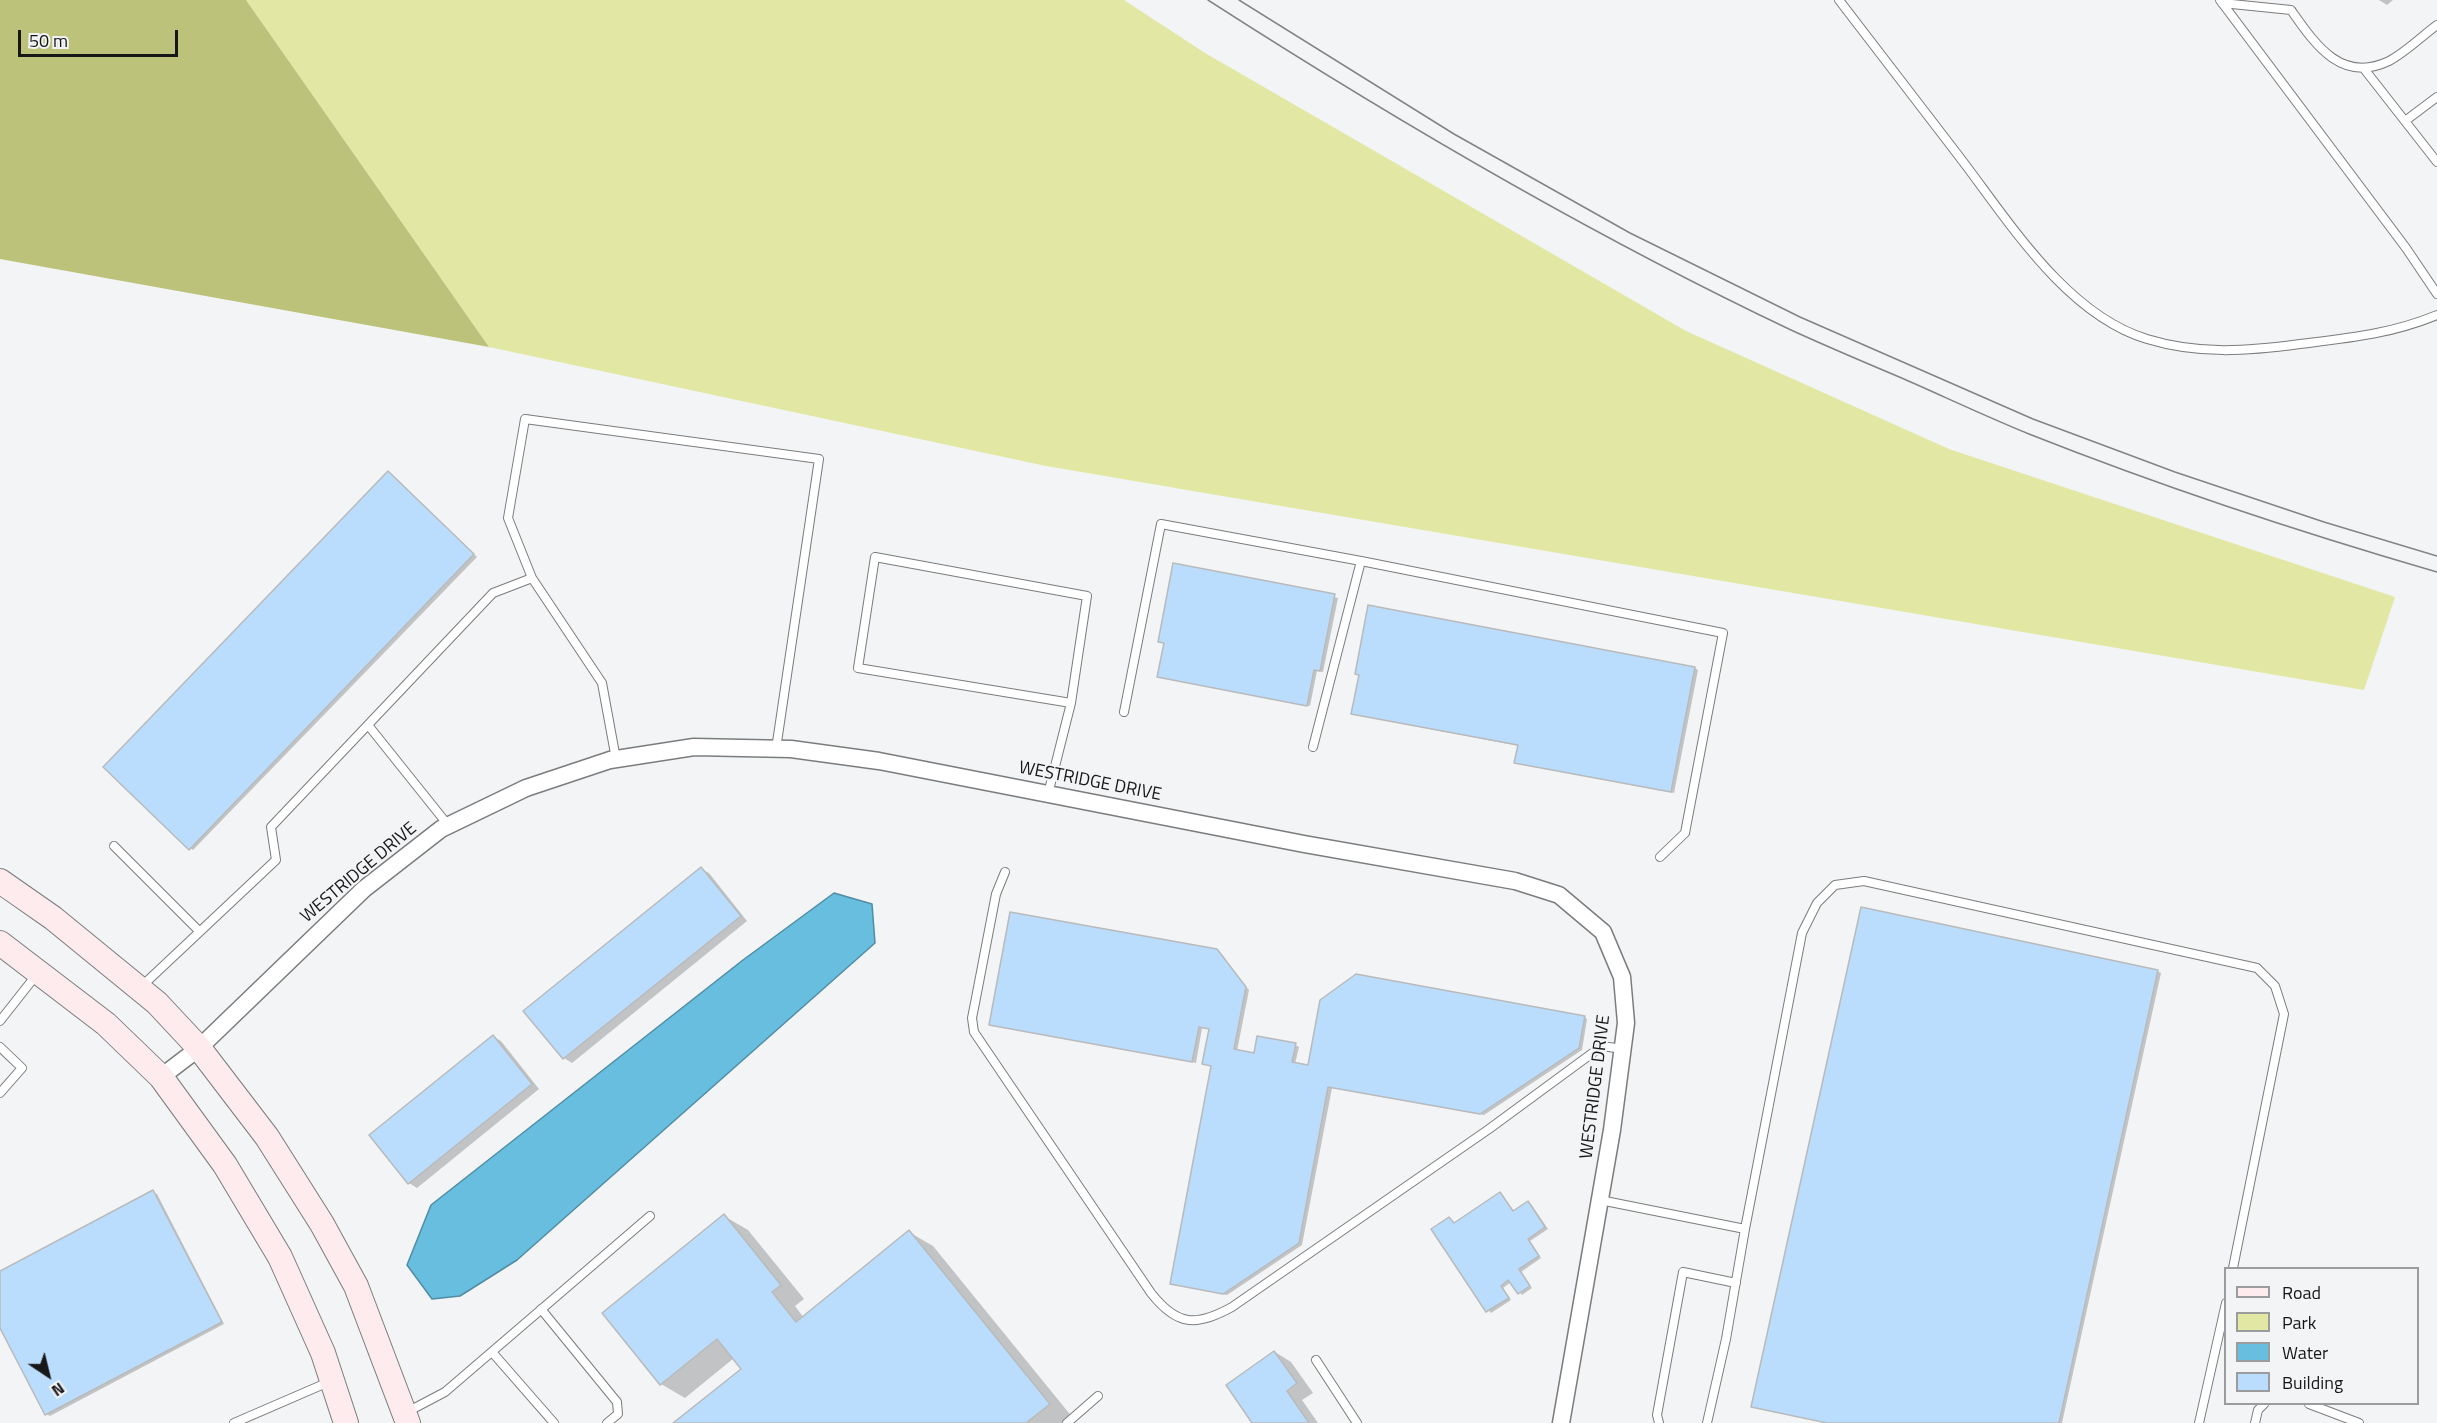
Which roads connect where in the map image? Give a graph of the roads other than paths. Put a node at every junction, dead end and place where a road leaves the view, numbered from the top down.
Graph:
1 (1839, 0) edge
2 (2221, 2) edge
3 (2437, 25) edge
4 (2365, 70) junction
5 (2437, 97) edge
6 (2405, 121) junction
7 (2437, 162) edge
8 (2437, 294) edge
9 (2437, 315) edge
10 (1361, 561) junction
11 (532, 578) junction
12 (1071, 703) junction
13 (1124, 712) dead end
14 (368, 725) junction
15 (1313, 747) dead end
16 (776, 749) junction
17 (616, 759) junction
18 (1048, 794) junction
19 (448, 825) junction
20 (114, 846) dead end
21 (1660, 857) dead end
22 (1005, 873) dead end
23 (0, 881) edge
24 (199, 931) junction
25 (0, 943) edge
26 (39, 972) junction
27 (138, 989) junction
28 (0, 1021) edge
29 (0, 1047) edge
30 (199, 1048) junction
31 (1623, 1049) junction
32 (161, 1077) junction
33 (0, 1093) edge
34 (1600, 1200) junction
35 (650, 1216) dead end
36 (1745, 1229) junction
37 (2232, 1267) edge
38 (1736, 1283) junction
39 (541, 1309) junction
40 (2224, 1312) edge
41 (492, 1352) junction
42 (1316, 1360) dead end
43 (332, 1381) junction
44 (1098, 1396) dead end
45 (2263, 1405) edge
46 (2312, 1405) edge
47 (406, 1418) edge
48 (234, 1423) edge
49 (346, 1423) edge
50 (554, 1423) edge
51 (607, 1423) edge
52 (1067, 1423) edge
53 (1357, 1423) edge
54 (1561, 1423) edge
55 (1659, 1423) edge
56 (1707, 1423) edge
57 (2199, 1423) edge
58 (2254, 1423) edge
59 (2359, 1423) edge

1 - 9 lane
2 - 4 lane
2 - 8 lane
3 - 4 lane
4 - 6 lane
5 - 6 lane
6 - 7 lane
10 - 13 lane
10 - 15 lane
10 - 21 lane
11 - 14 lane
11 - 16 lane
11 - 17 lane
12 - 12 lane
12 - 18 lane
14 - 19 lane
14 - 24 lane
16 - 17 street, WESTRIDGE DRIVE
16 - 18 street, WESTRIDGE DRIVE
17 - 19 street, WESTRIDGE DRIVE
18 - 31 street, WESTRIDGE DRIVE
19 - 30 street, WESTRIDGE DRIVE
20 - 24 lane
22 - 31 lane
23 - 27 main road
24 - 27 lane
25 - 26 main road
26 - 28 lane
26 - 32 main road
27 - 30 main road
29 - 33 lane
30 - 32 street, WESTRIDGE DRIVE
30 - 47 main road
31 - 34 street, WESTRIDGE DRIVE
32 - 43 main road
34 - 36 lane
34 - 54 street, WESTRIDGE DRIVE
35 - 39 lane
36 - 37 lane
36 - 38 lane
38 - 55 lane
38 - 56 lane
39 - 41 lane
39 - 51 lane
40 - 57 lane
41 - 47 lane
41 - 50 lane
42 - 53 lane
43 - 48 lane
43 - 49 main road
44 - 52 lane
45 - 58 lane
46 - 59 lane

